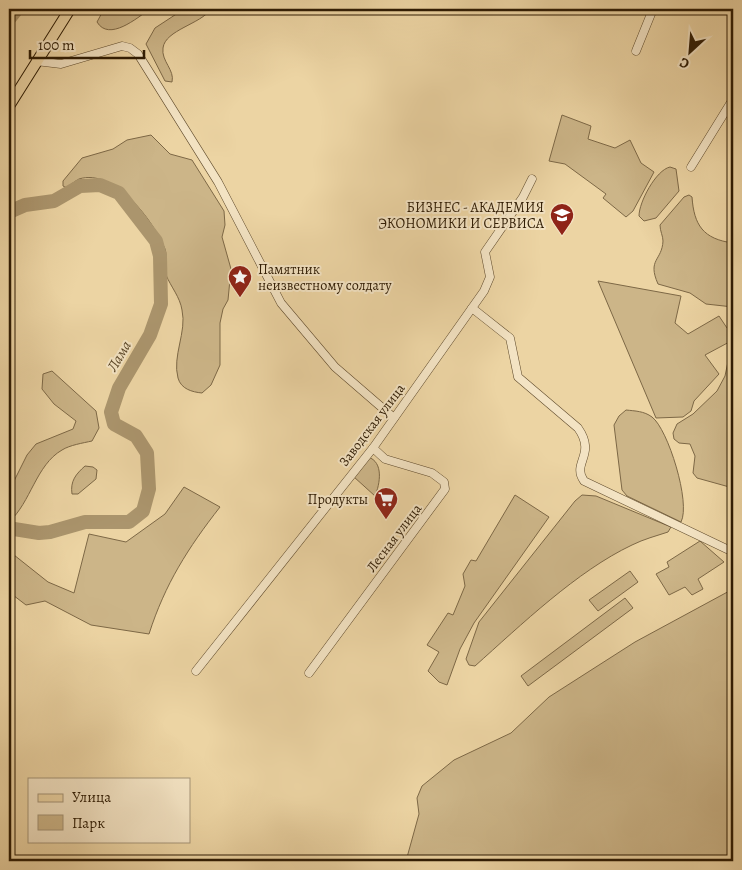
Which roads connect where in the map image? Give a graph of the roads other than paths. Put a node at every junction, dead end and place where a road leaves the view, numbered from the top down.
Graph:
1 (70, 9) edge
2 (652, 9) edge
3 (636, 51) dead end
4 (36, 61) junction
5 (733, 98) edge
6 (9, 106) edge
7 (691, 167) dead end
8 (532, 179) dead end
9 (472, 308) junction
10 (394, 418) junction
11 (373, 448) junction
12 (733, 552) edge
13 (196, 671) dead end
14 (309, 673) dead end

1 - 4 main road
2 - 3 street
4 - 6 main road
4 - 10 street
5 - 7 street
8 - 9 street, Заводская улица
9 - 10 street, Заводская улица
9 - 12 street
10 - 11 street, Заводская улица
11 - 13 street, Заводская улица
11 - 14 street, Лесная улица

